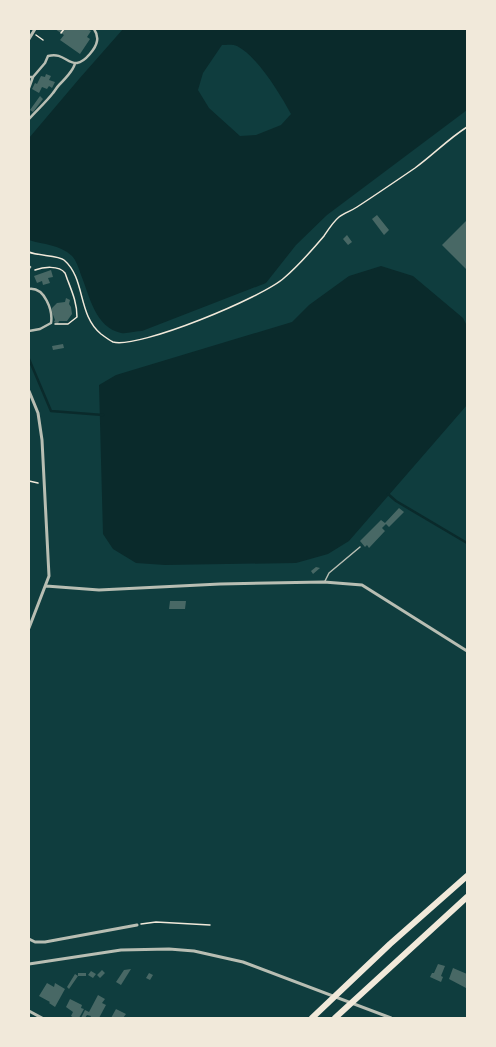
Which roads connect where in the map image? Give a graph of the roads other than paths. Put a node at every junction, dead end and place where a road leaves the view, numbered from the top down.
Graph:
1 (35, 29) edge
2 (94, 29) edge
3 (29, 39) edge
4 (75, 63) junction
5 (29, 77) edge
6 (33, 77) junction
7 (29, 88) edge
8 (29, 118) edge
9 (29, 289) edge
10 (29, 331) edge
11 (29, 391) edge
12 (360, 547) dead end
13 (324, 582) junction
14 (46, 586) junction
15 (29, 628) edge
16 (467, 651) edge
17 (467, 876) edge
18 (467, 897) edge
19 (137, 925) road end
20 (29, 939) edge
21 (29, 964) edge
22 (29, 1011) edge
23 (42, 1018) edge
24 (312, 1018) edge
25 (335, 1018) edge
26 (391, 1018) edge

1 - 3 street
2 - 4 street
4 - 6 street
4 - 8 street
5 - 6 street
6 - 7 street
9 - 10 street
11 - 14 street
12 - 13 lane
13 - 14 street
13 - 16 street
14 - 15 street
17 - 24 highway
18 - 25 highway
19 - 20 street
21 - 26 street
22 - 23 street

